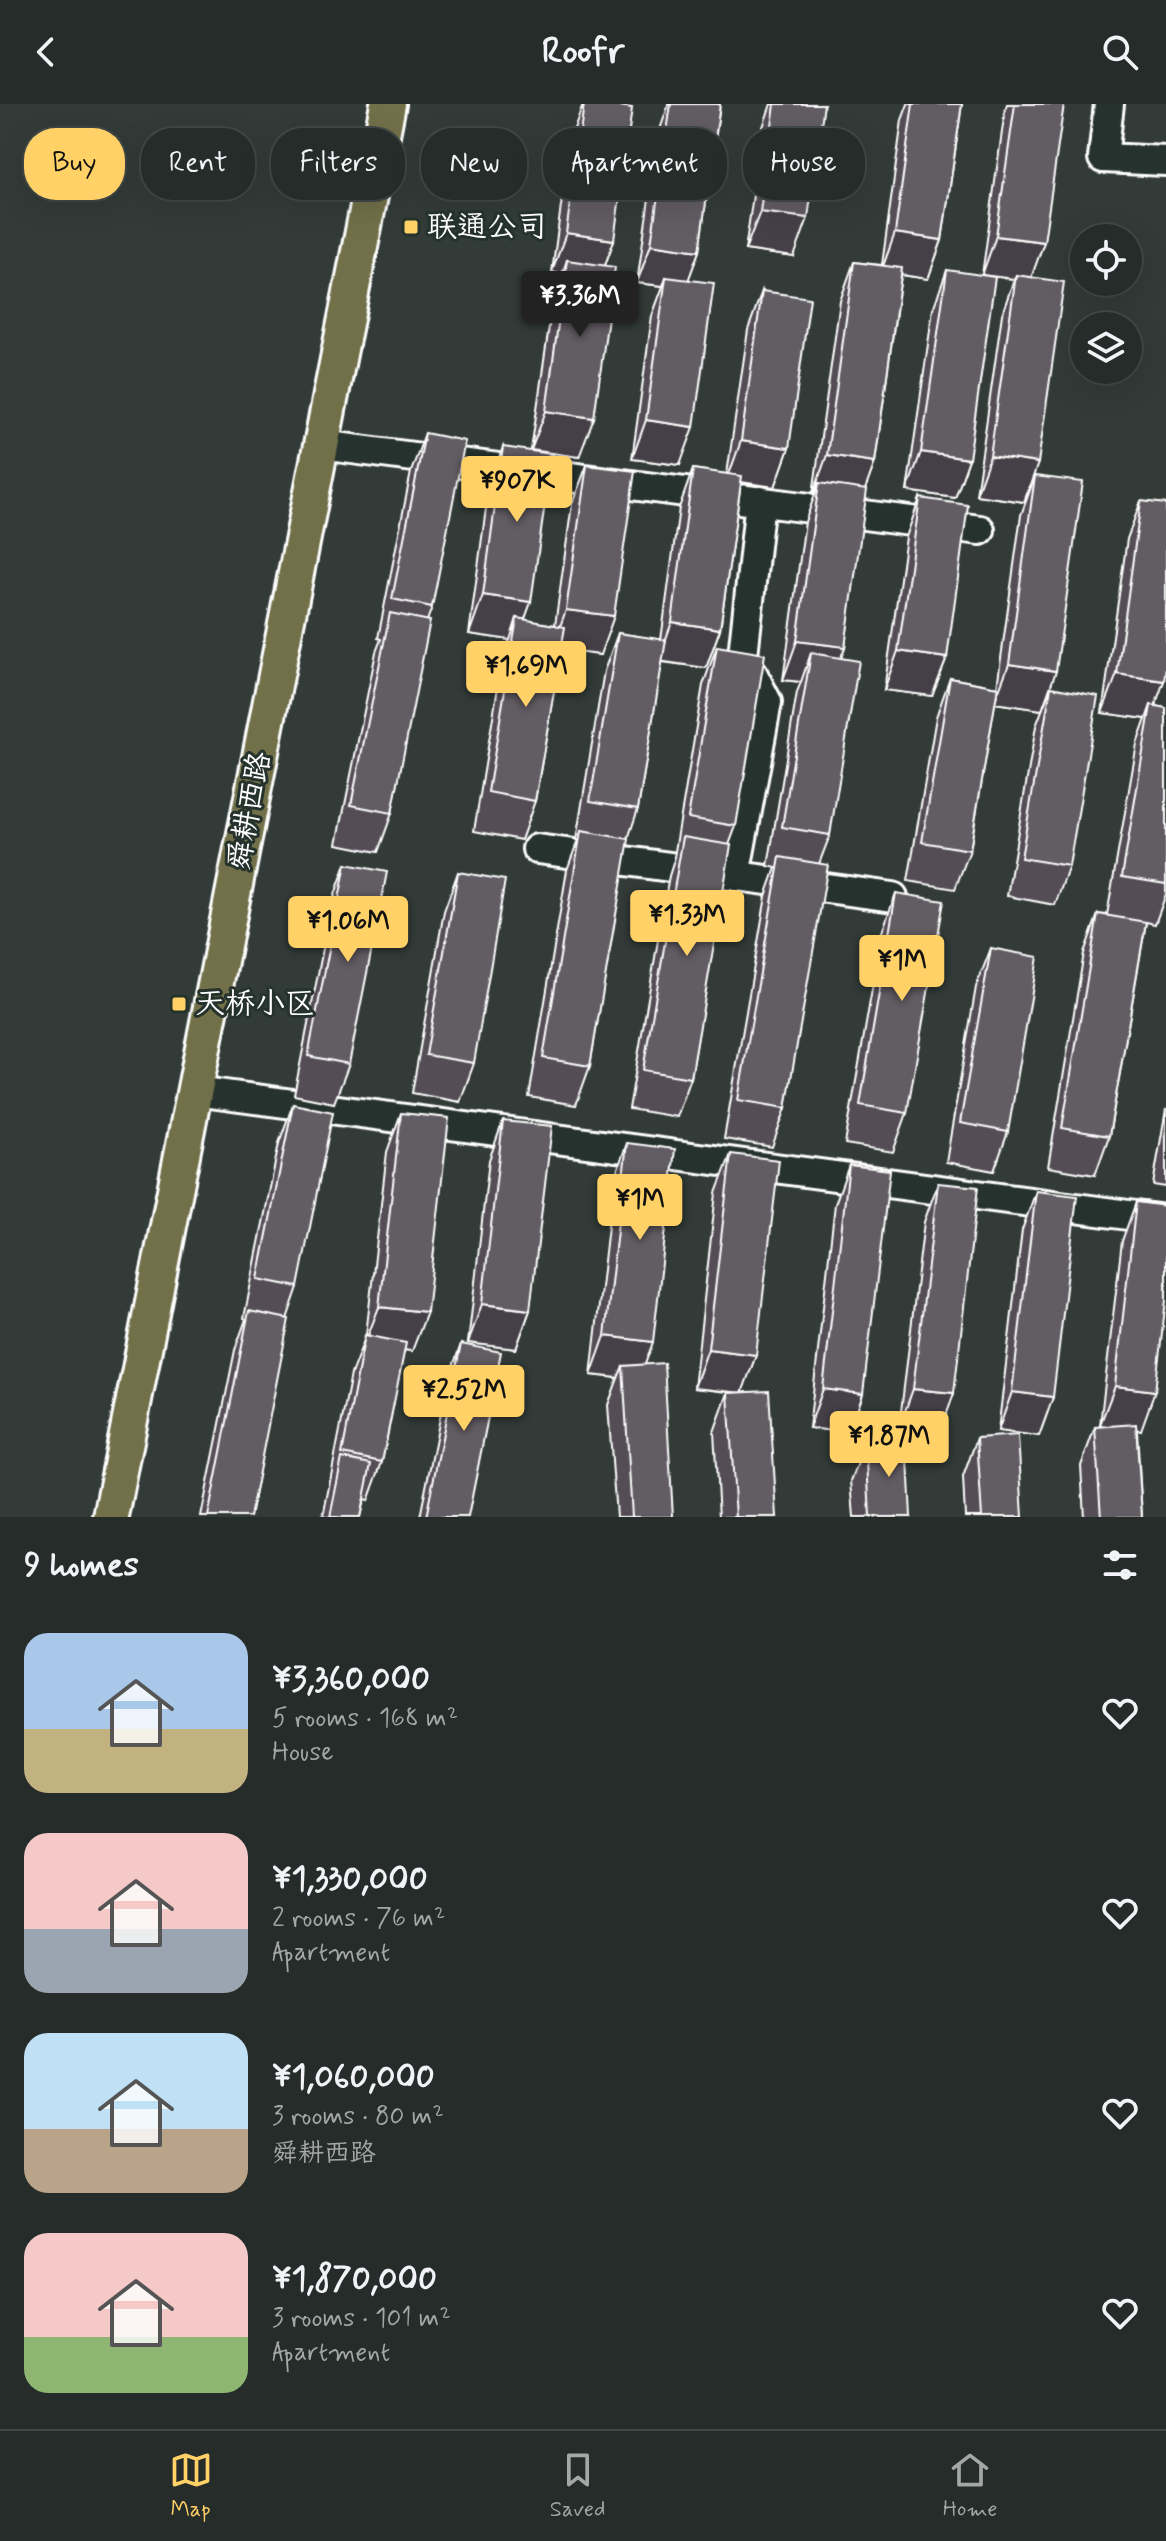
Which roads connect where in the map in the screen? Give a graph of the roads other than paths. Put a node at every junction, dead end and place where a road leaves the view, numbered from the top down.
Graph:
1 (388, 104) edge
2 (1109, 104) edge
3 (1166, 161) edge
4 (321, 445) junction
5 (760, 501) junction
6 (980, 530) dead end
7 (537, 849) dead end
8 (735, 876) junction
9 (893, 897) edge
10 (195, 1091) junction
11 (1166, 1220) edge
12 (111, 1517) edge

1 - 4 main road, 舜耕西路
2 - 3 street
4 - 5 street
4 - 10 main road, 舜耕西路
5 - 6 street
5 - 8 street
7 - 8 street
8 - 9 street
10 - 11 street
10 - 12 main road, 舜耕西路

